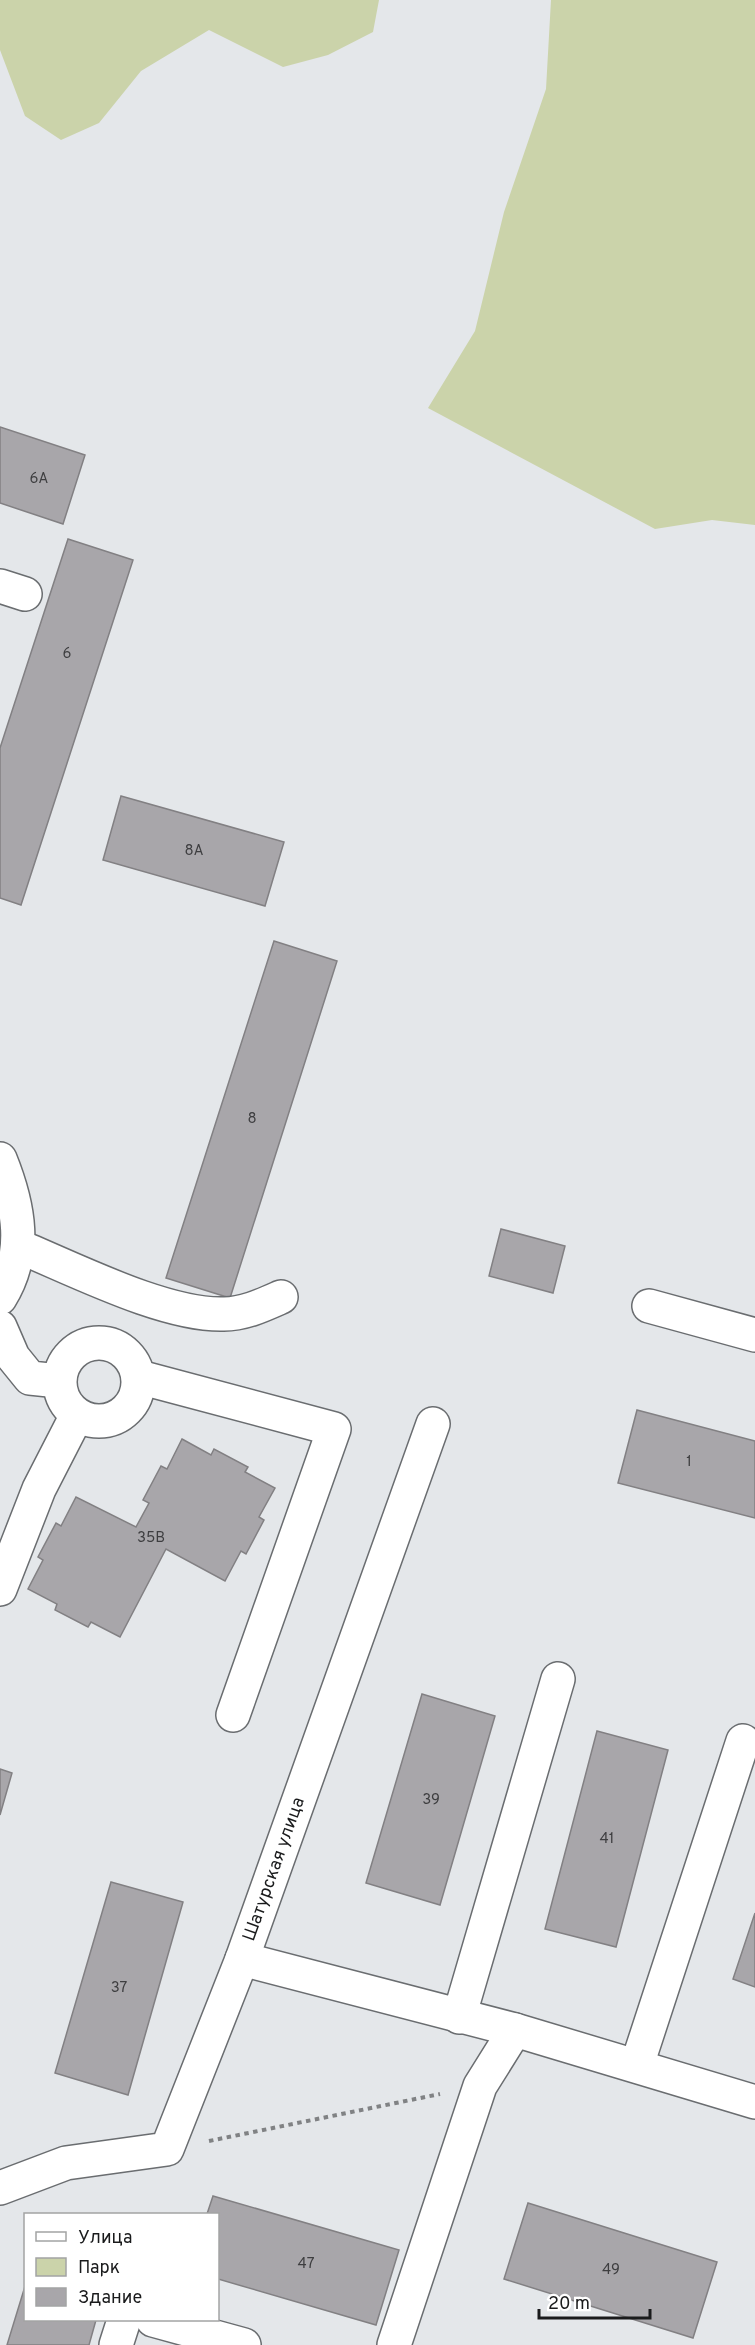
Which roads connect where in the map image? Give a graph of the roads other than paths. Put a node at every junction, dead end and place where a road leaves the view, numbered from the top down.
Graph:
1 (0, 1161) edge
2 (18, 1246) junction
3 (281, 1297) dead end
4 (0, 1298) edge
5 (649, 1306) dead end
6 (0, 1327) edge
7 (755, 1335) edge
8 (138, 1377) junction
9 (60, 1381) junction
10 (77, 1415) junction
11 (433, 1424) dead end
12 (0, 1589) edge
13 (558, 1679) dead end
14 (232, 1715) dead end
15 (743, 1741) dead end
16 (242, 1959) junction
17 (459, 2017) junction
18 (515, 2030) junction
19 (637, 2065) junction
20 (755, 2102) edge
21 (0, 2188) edge
22 (123, 2321) edge
23 (160, 2321) edge
24 (116, 2345) edge
25 (244, 2345) edge
26 (394, 2345) edge

1 - 2 street
2 - 3 street
2 - 4 street
5 - 7 street
6 - 9 street
8 - 9 street
8 - 10 street
8 - 14 street
9 - 10 street
10 - 12 street
11 - 16 street, Шатурская улица
13 - 17 street
15 - 19 street
16 - 17 street
16 - 21 street, Шатурская улица
17 - 18 street
18 - 19 street
18 - 26 street
19 - 20 street
22 - 24 street
23 - 25 street

